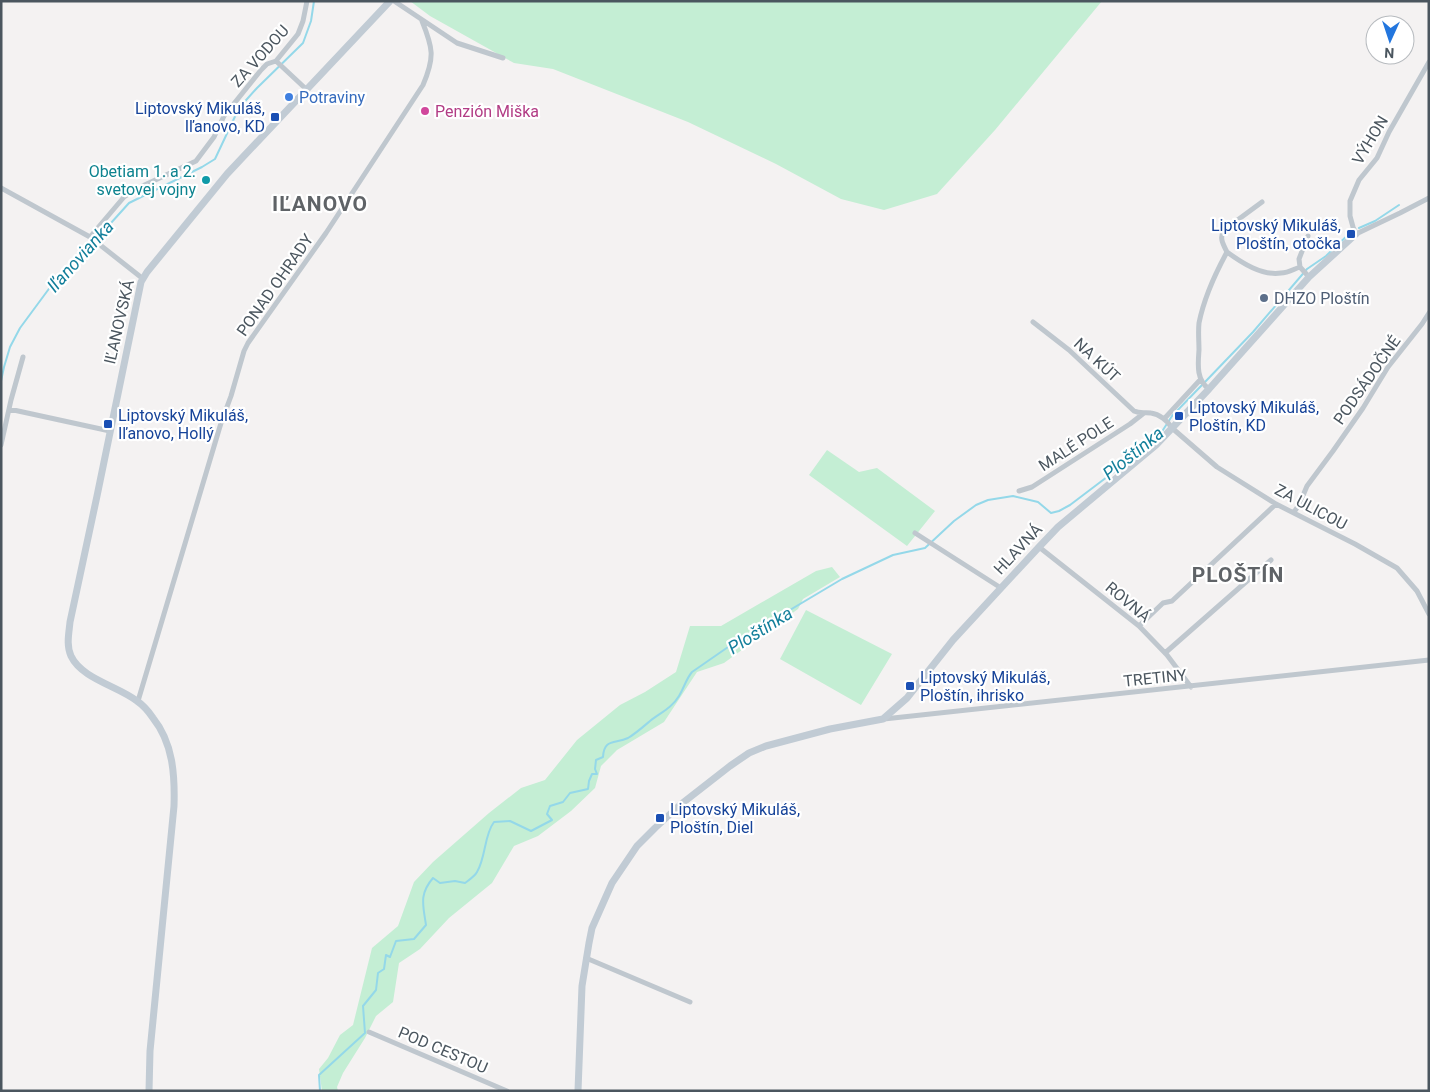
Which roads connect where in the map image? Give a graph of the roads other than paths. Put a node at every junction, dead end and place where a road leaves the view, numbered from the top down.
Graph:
1 (307, 1) edge
2 (390, 1) edge
3 (394, 1) edge
4 (422, 20) junction
5 (503, 58) dead end
6 (277, 62) junction
7 (1429, 62) edge
8 (306, 89) junction
9 (1, 188) edge
10 (1429, 198) edge
11 (1262, 202) dead end
12 (1308, 236) dead end
13 (1353, 236) junction
14 (93, 240) junction
15 (1227, 252) junction
16 (1305, 272) junction
17 (142, 278) junction
18 (1429, 312) edge
19 (1033, 322) dead end
20 (23, 356) dead end
21 (1201, 381) junction
22 (1208, 387) junction
23 (9, 409) junction
24 (1144, 413) junction
25 (1168, 423) junction
26 (110, 431) junction
27 (1, 445) edge
28 (1019, 491) dead end
29 (1276, 504) junction
30 (1294, 512) junction
31 (915, 533) dead end
32 (1039, 547) junction
33 (1271, 560) dead end
34 (1001, 588) junction
35 (1429, 614) edge
36 (1139, 626) junction
37 (1165, 653) junction
38 (1429, 660) edge
39 (1191, 687) junction
40 (138, 701) junction
41 (883, 719) junction
42 (586, 958) junction
43 (690, 1002) dead end
44 (369, 1032) dead end
45 (149, 1091) edge
46 (507, 1091) edge
47 (578, 1091) edge

1 - 6 street, ZA VODOU
2 - 8 street, IĽANOVSKÁ
3 - 4 street
4 - 5 street
4 - 40 street, PONAD OHRADY
6 - 8 street
6 - 14 street, ZA VODOU
7 - 13 street, VÝHON
8 - 17 street, IĽANOVSKÁ
9 - 14 street
10 - 13 street
11 - 15 street
12 - 16 street
13 - 16 street
14 - 17 street
15 - 16 street
15 - 21 street
16 - 22 street
17 - 26 street, IĽANOVSKÁ
18 - 30 street, PODSÁDOČNÉ
19 - 24 street, NA KÚT
20 - 23 street
21 - 22 street
21 - 25 street
22 - 25 street, HLAVNÁ
23 - 26 street
23 - 27 street
24 - 25 street, NA KÚT
24 - 28 street, MALÉ POLE
25 - 29 street, ZA ULICOU
25 - 32 street, HLAVNÁ
26 - 40 street, IĽANOVSKÁ
29 - 30 street, ZA ULICOU
29 - 36 street
30 - 35 street, ZA ULICOU
31 - 34 street
32 - 34 street, HLAVNÁ
32 - 36 street, ROVNÁ
33 - 37 street
34 - 41 street, HLAVNÁ
36 - 37 street, ROVNÁ
37 - 39 street, ROVNÁ
38 - 39 street, TRETINY
39 - 41 street, TRETINY
40 - 45 street, IĽANOVSKÁ
41 - 42 street
42 - 43 street
42 - 47 street
44 - 46 street, POD CESTOU

